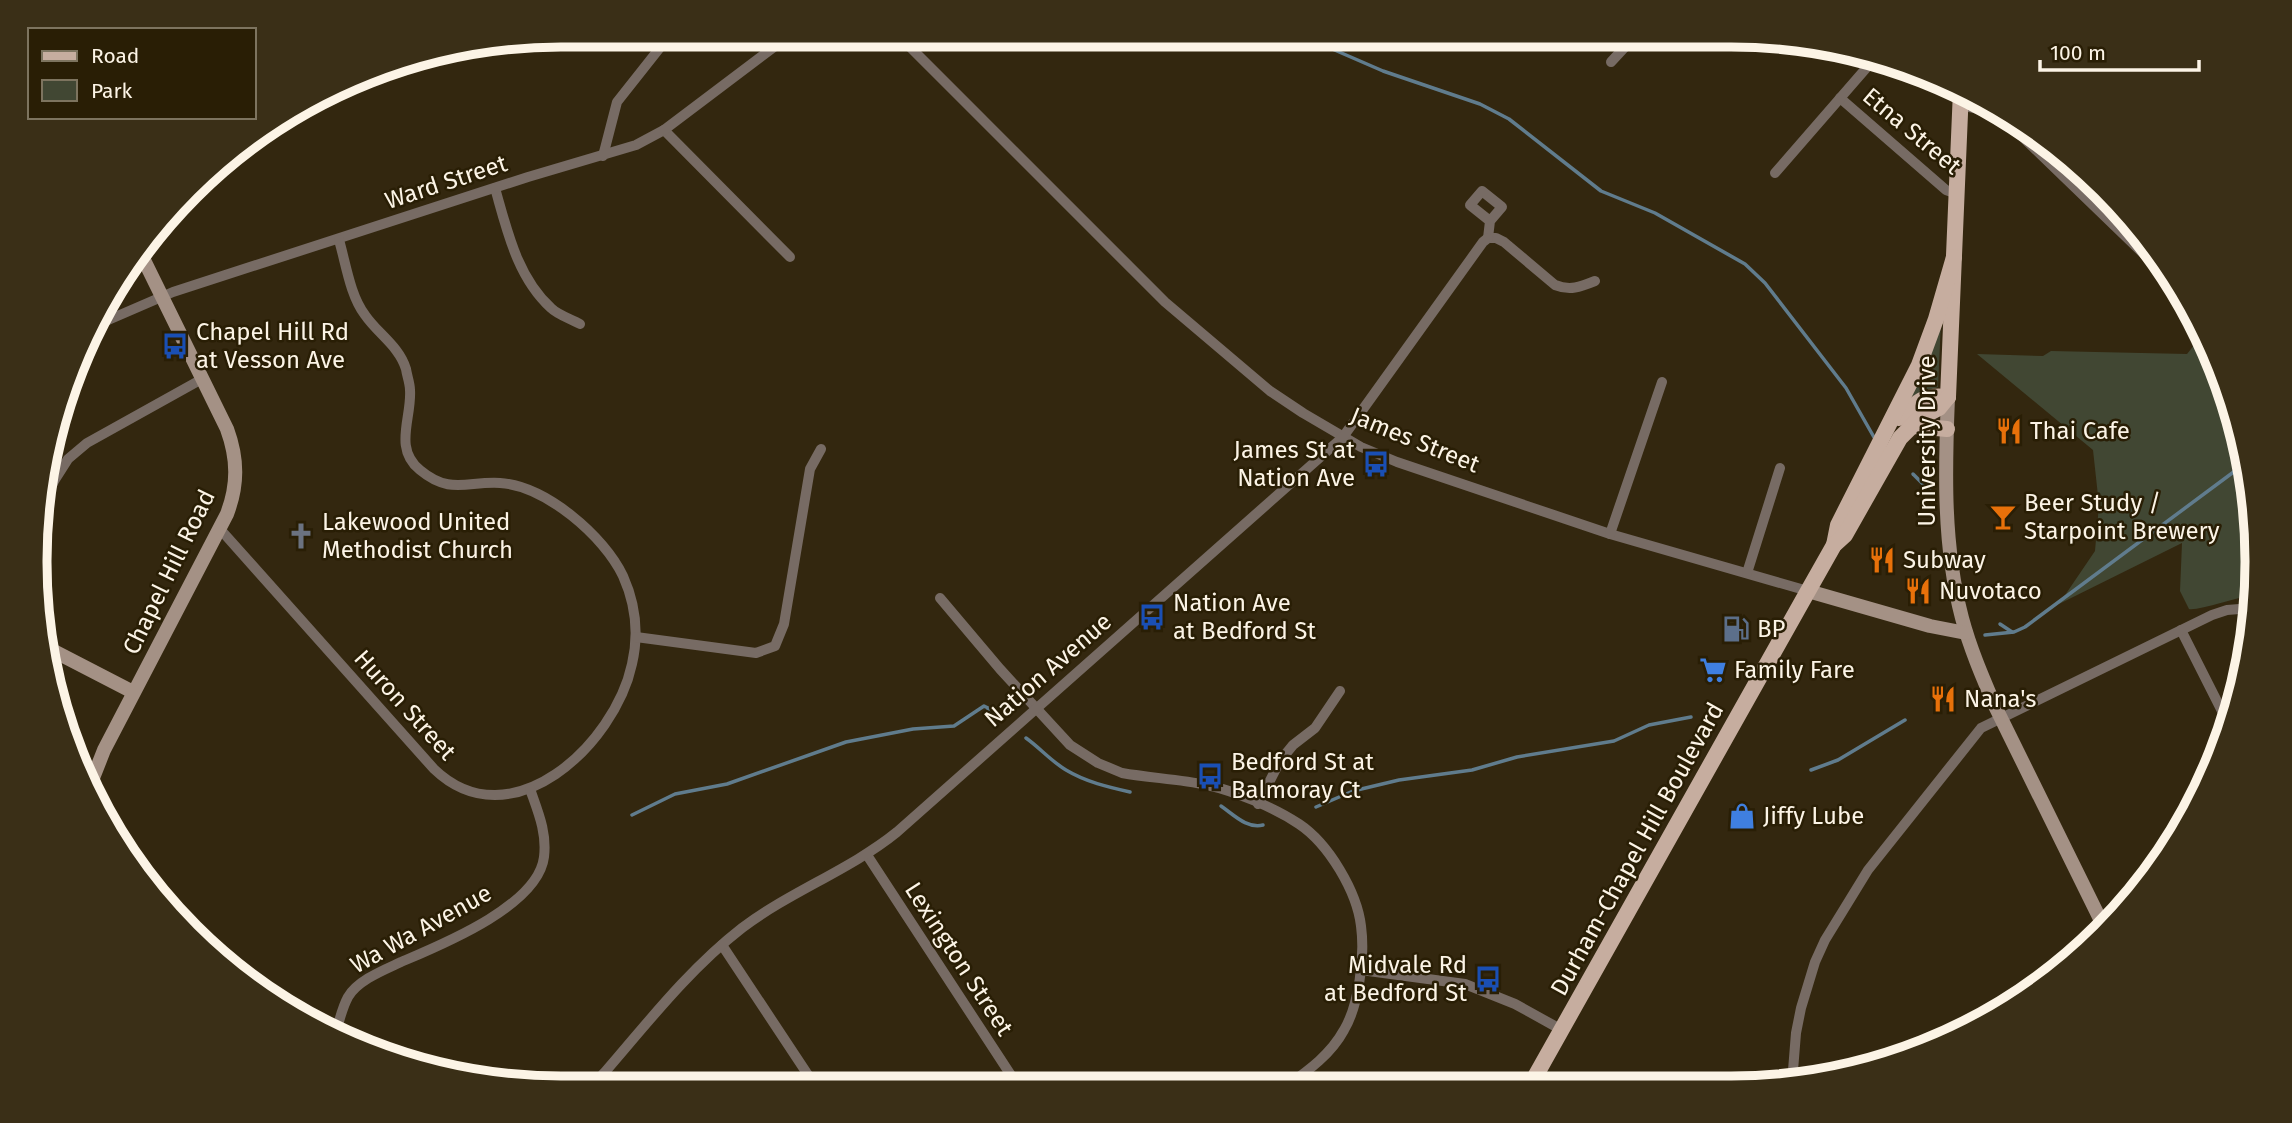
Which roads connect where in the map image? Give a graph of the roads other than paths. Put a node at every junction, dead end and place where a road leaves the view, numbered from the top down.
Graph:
1 (661, 47) edge
2 (774, 47) edge
3 (910, 47) edge
4 (1625, 47) edge
5 (1612, 62) dead end
6 (1868, 66) edge
7 (1840, 98) junction
8 (1961, 102) edge
9 (664, 130) junction
10 (2029, 143) edge
11 (603, 156) junction
12 (1775, 173) dead end
13 (495, 188) junction
14 (1957, 194) junction
15 (1490, 221) dead end
16 (1488, 238) junction
17 (339, 240) junction
18 (2139, 249) edge
19 (790, 257) dead end
20 (1954, 257) junction
21 (145, 261) edge
22 (1595, 281) dead end
23 (162, 296) junction
24 (107, 320) edge
25 (580, 324) dead end
26 (202, 379) junction
27 (1662, 382) dead end
28 (1948, 397) junction
29 (1890, 425) junction
30 (1914, 426) junction
31 (1947, 429) junction
32 (1343, 437) junction
33 (821, 449) dead end
34 (1780, 468) dead end
35 (54, 481) edge
36 (220, 529) junction
37 (1610, 534) junction
38 (1834, 545) junction
39 (1747, 573) junction
40 (1808, 591) junction
41 (940, 598) dead end
42 (2242, 609) edge
43 (2180, 630) junction
44 (1966, 633) junction
45 (636, 637) junction
46 (55, 652) edge
47 (1340, 691) dead end
48 (133, 692) junction
49 (1036, 709) junction
50 (2222, 712) edge
51 (2001, 718) junction
52 (94, 777) edge
53 (530, 789) junction
54 (1258, 804) junction
55 (867, 855) junction
56 (2100, 918) edge
57 (722, 945) junction
58 (1361, 970) junction
59 (339, 1025) edge
60 (1562, 1030) junction
61 (1793, 1072) edge
62 (603, 1074) edge
63 (809, 1076) edge
64 (1011, 1076) edge
65 (1300, 1076) edge
66 (1536, 1076) edge

1 - 11 street
2 - 9 street, Ward Street
3 - 32 street, James Street
4 - 5 street
6 - 7 street
7 - 12 street
7 - 14 street, Etna Street
8 - 14 main road, University Drive
9 - 11 street, Ward Street
9 - 19 street
10 - 18 street
11 - 13 street, Ward Street
13 - 17 street, Ward Street
13 - 25 street
14 - 20 main road, University Drive
15 - 16 street
16 - 22 street
16 - 32 street, Nation Avenue
17 - 23 street, Ward Street
17 - 45 street, Huron Street
20 - 28 main road, University Drive
20 - 29 main road
21 - 23 street, Chapel Hill Road
23 - 24 street, Ward Street
23 - 26 street, Chapel Hill Road
26 - 35 street
26 - 36 street, Chapel Hill Road
27 - 37 street
28 - 29 main road
28 - 30 main road, Durham-Chapel Hill Boulevard
28 - 31 street, University Drive
29 - 38 main road
30 - 31 main road
30 - 38 main road, Durham-Chapel Hill Boulevard
31 - 44 street, University Drive
32 - 37 street, James Street
32 - 49 street, Nation Avenue
33 - 45 street
34 - 39 street
36 - 48 street, Chapel Hill Road
36 - 53 street, Huron Street
37 - 39 street, James Street
38 - 40 main road, Durham-Chapel Hill Boulevard
39 - 40 street, James Street
40 - 44 street, James Street
40 - 60 main road, Durham-Chapel Hill Boulevard
41 - 49 street
42 - 43 street
43 - 50 street
43 - 51 street
44 - 51 street, University Drive
45 - 53 street, Huron Street
46 - 48 street
47 - 54 street
48 - 52 street, Chapel Hill Road
49 - 54 street
49 - 55 street, Nation Avenue
51 - 56 street, University Drive
51 - 61 street
53 - 59 street, Wa Wa Avenue
54 - 58 street
55 - 57 street, Nation Avenue
55 - 64 street, Lexington Street
57 - 62 street, Nation Avenue
57 - 63 street
58 - 60 street
58 - 65 street
60 - 66 main road, Durham-Chapel Hill Boulevard

